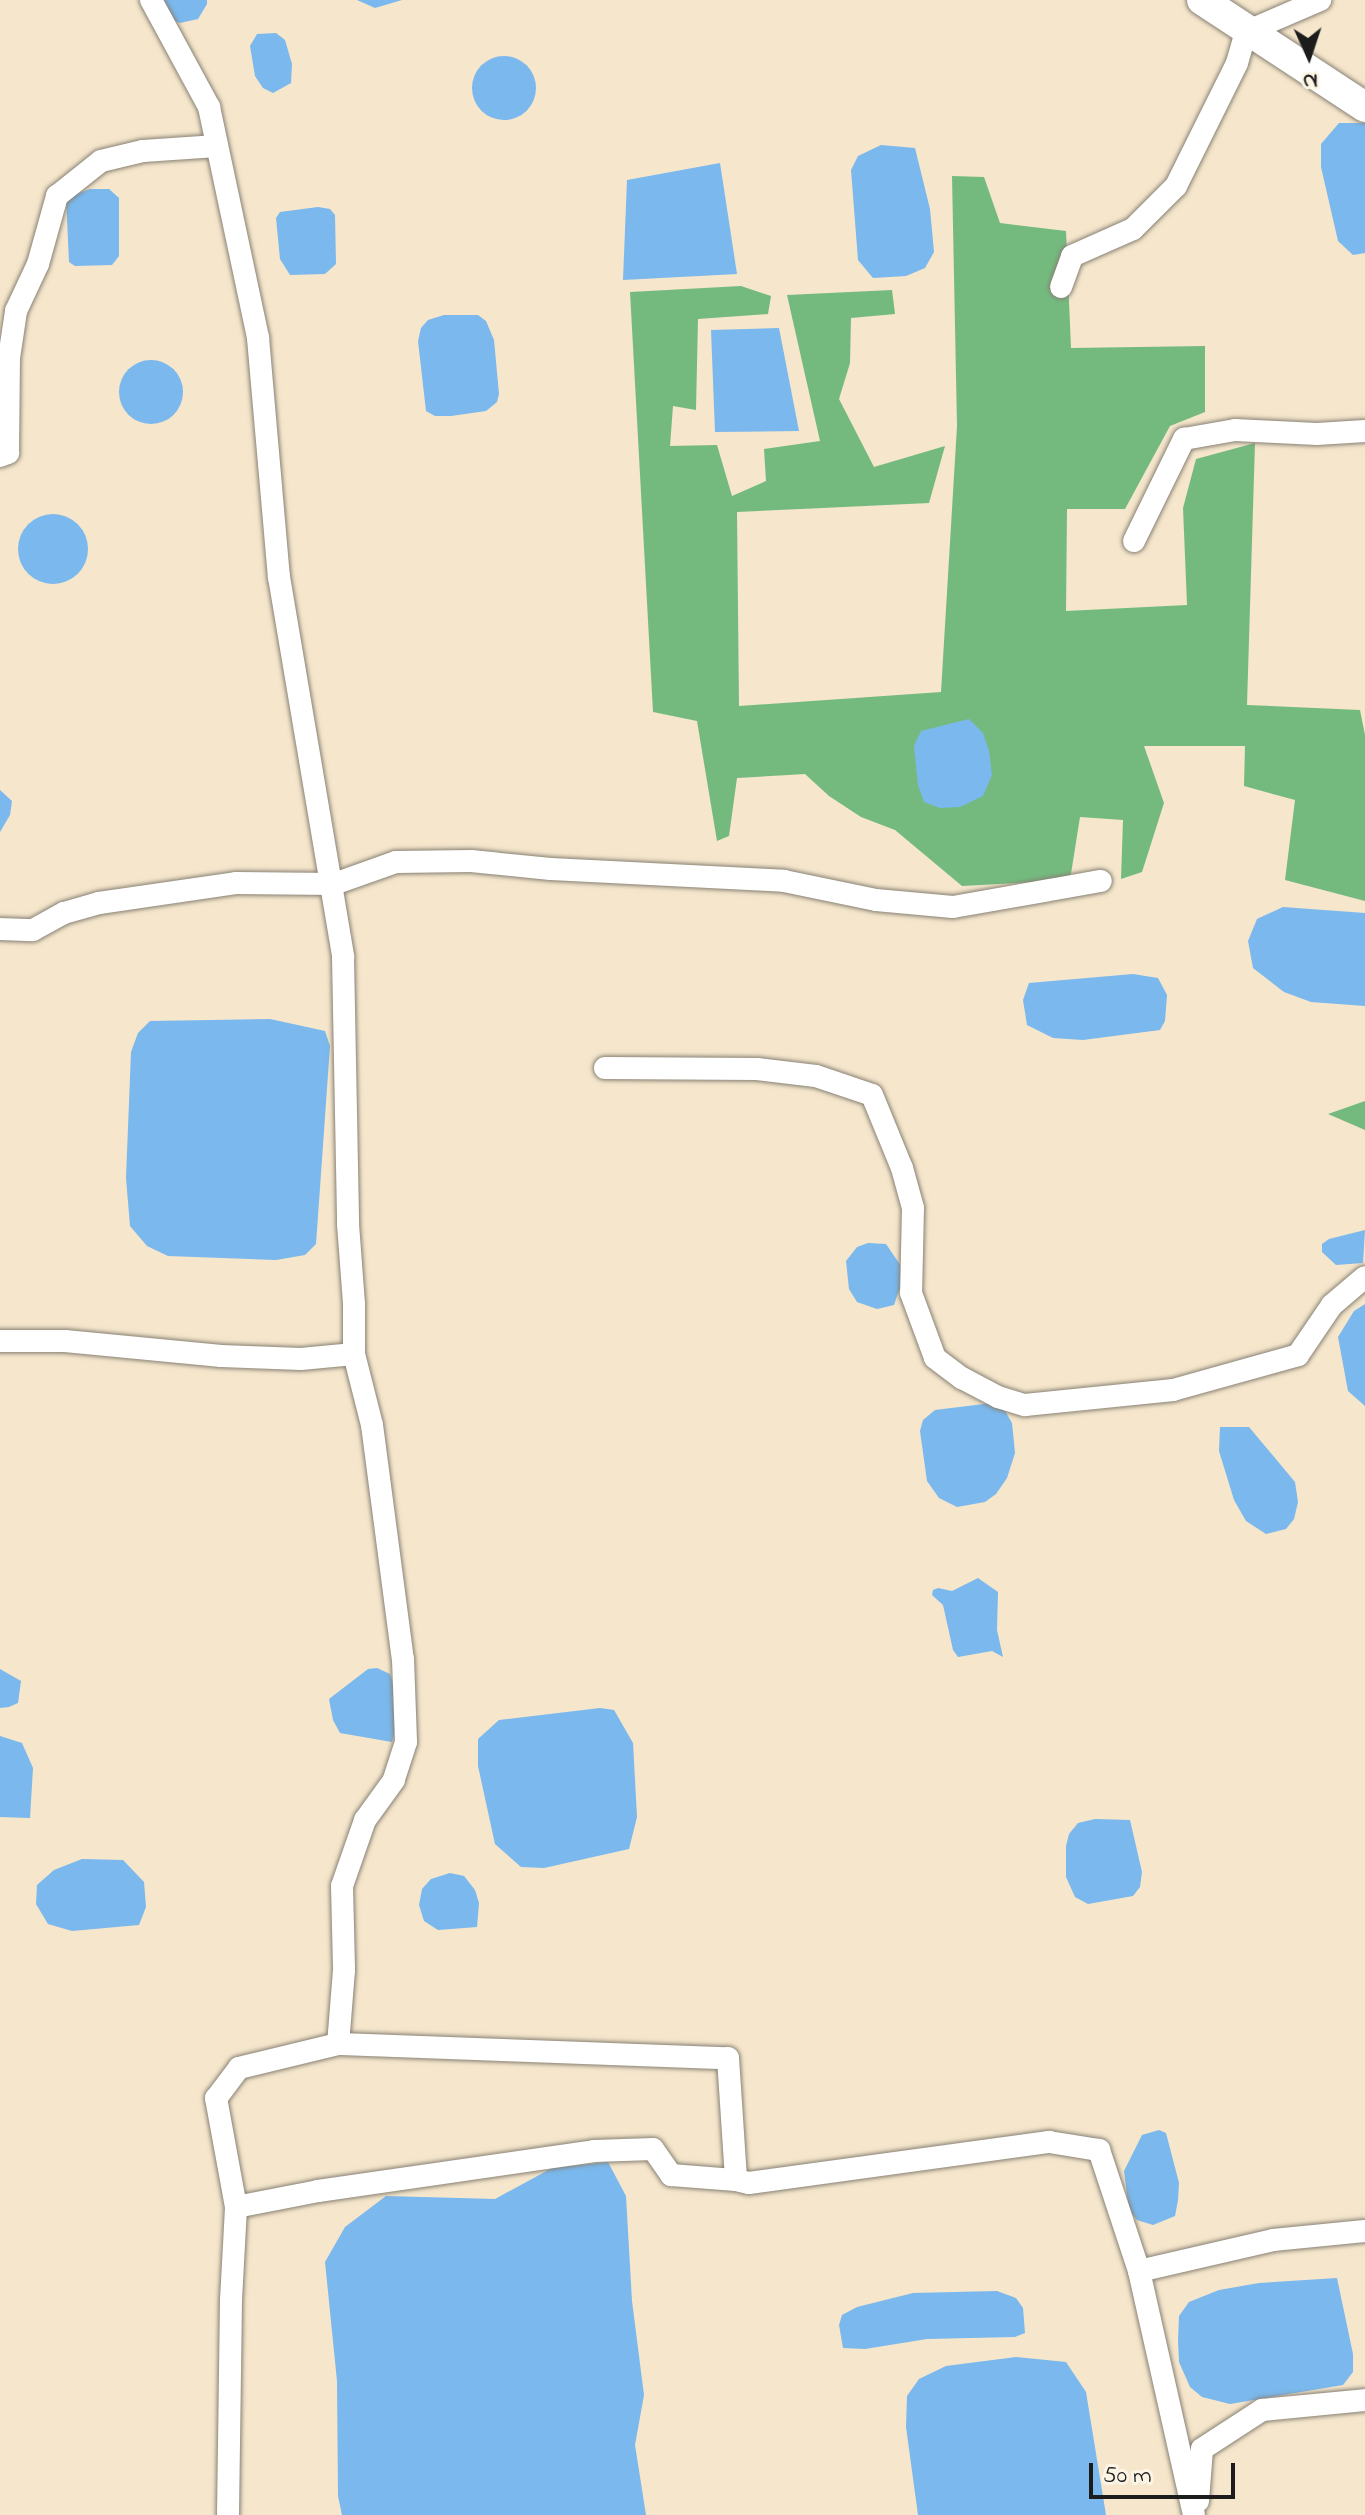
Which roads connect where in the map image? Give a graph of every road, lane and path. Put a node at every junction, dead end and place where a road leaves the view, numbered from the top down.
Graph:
1 (151, 0) edge
2 (1202, 0) edge
3 (1320, 0) edge
4 (1246, 32) junction
5 (1365, 107) edge
6 (217, 146) junction
7 (1061, 287) dead end
8 (1365, 431) edge
9 (0, 456) edge
10 (1134, 541) dead end
11 (1101, 881) dead end
12 (334, 884) junction
13 (0, 929) edge
14 (605, 1068) dead end
15 (1365, 1277) edge
16 (0, 1341) edge
17 (354, 1354) junction
18 (338, 2044) junction
19 (736, 2180) junction
20 (236, 2207) junction
21 (1365, 2231) edge
22 (1139, 2271) junction
23 (1365, 2400) edge
24 (228, 2515) edge
25 (1195, 2515) edge

1 - 6 street
2 - 4 highway
3 - 4 street
4 - 5 highway
4 - 7 street
6 - 9 street
6 - 12 street
8 - 10 street
11 - 12 street
12 - 13 street
12 - 17 street
14 - 15 street
16 - 17 street
17 - 18 street
18 - 19 street
18 - 20 street
19 - 20 street
19 - 22 street
20 - 24 street
21 - 22 street
22 - 25 street
23 - 25 street

